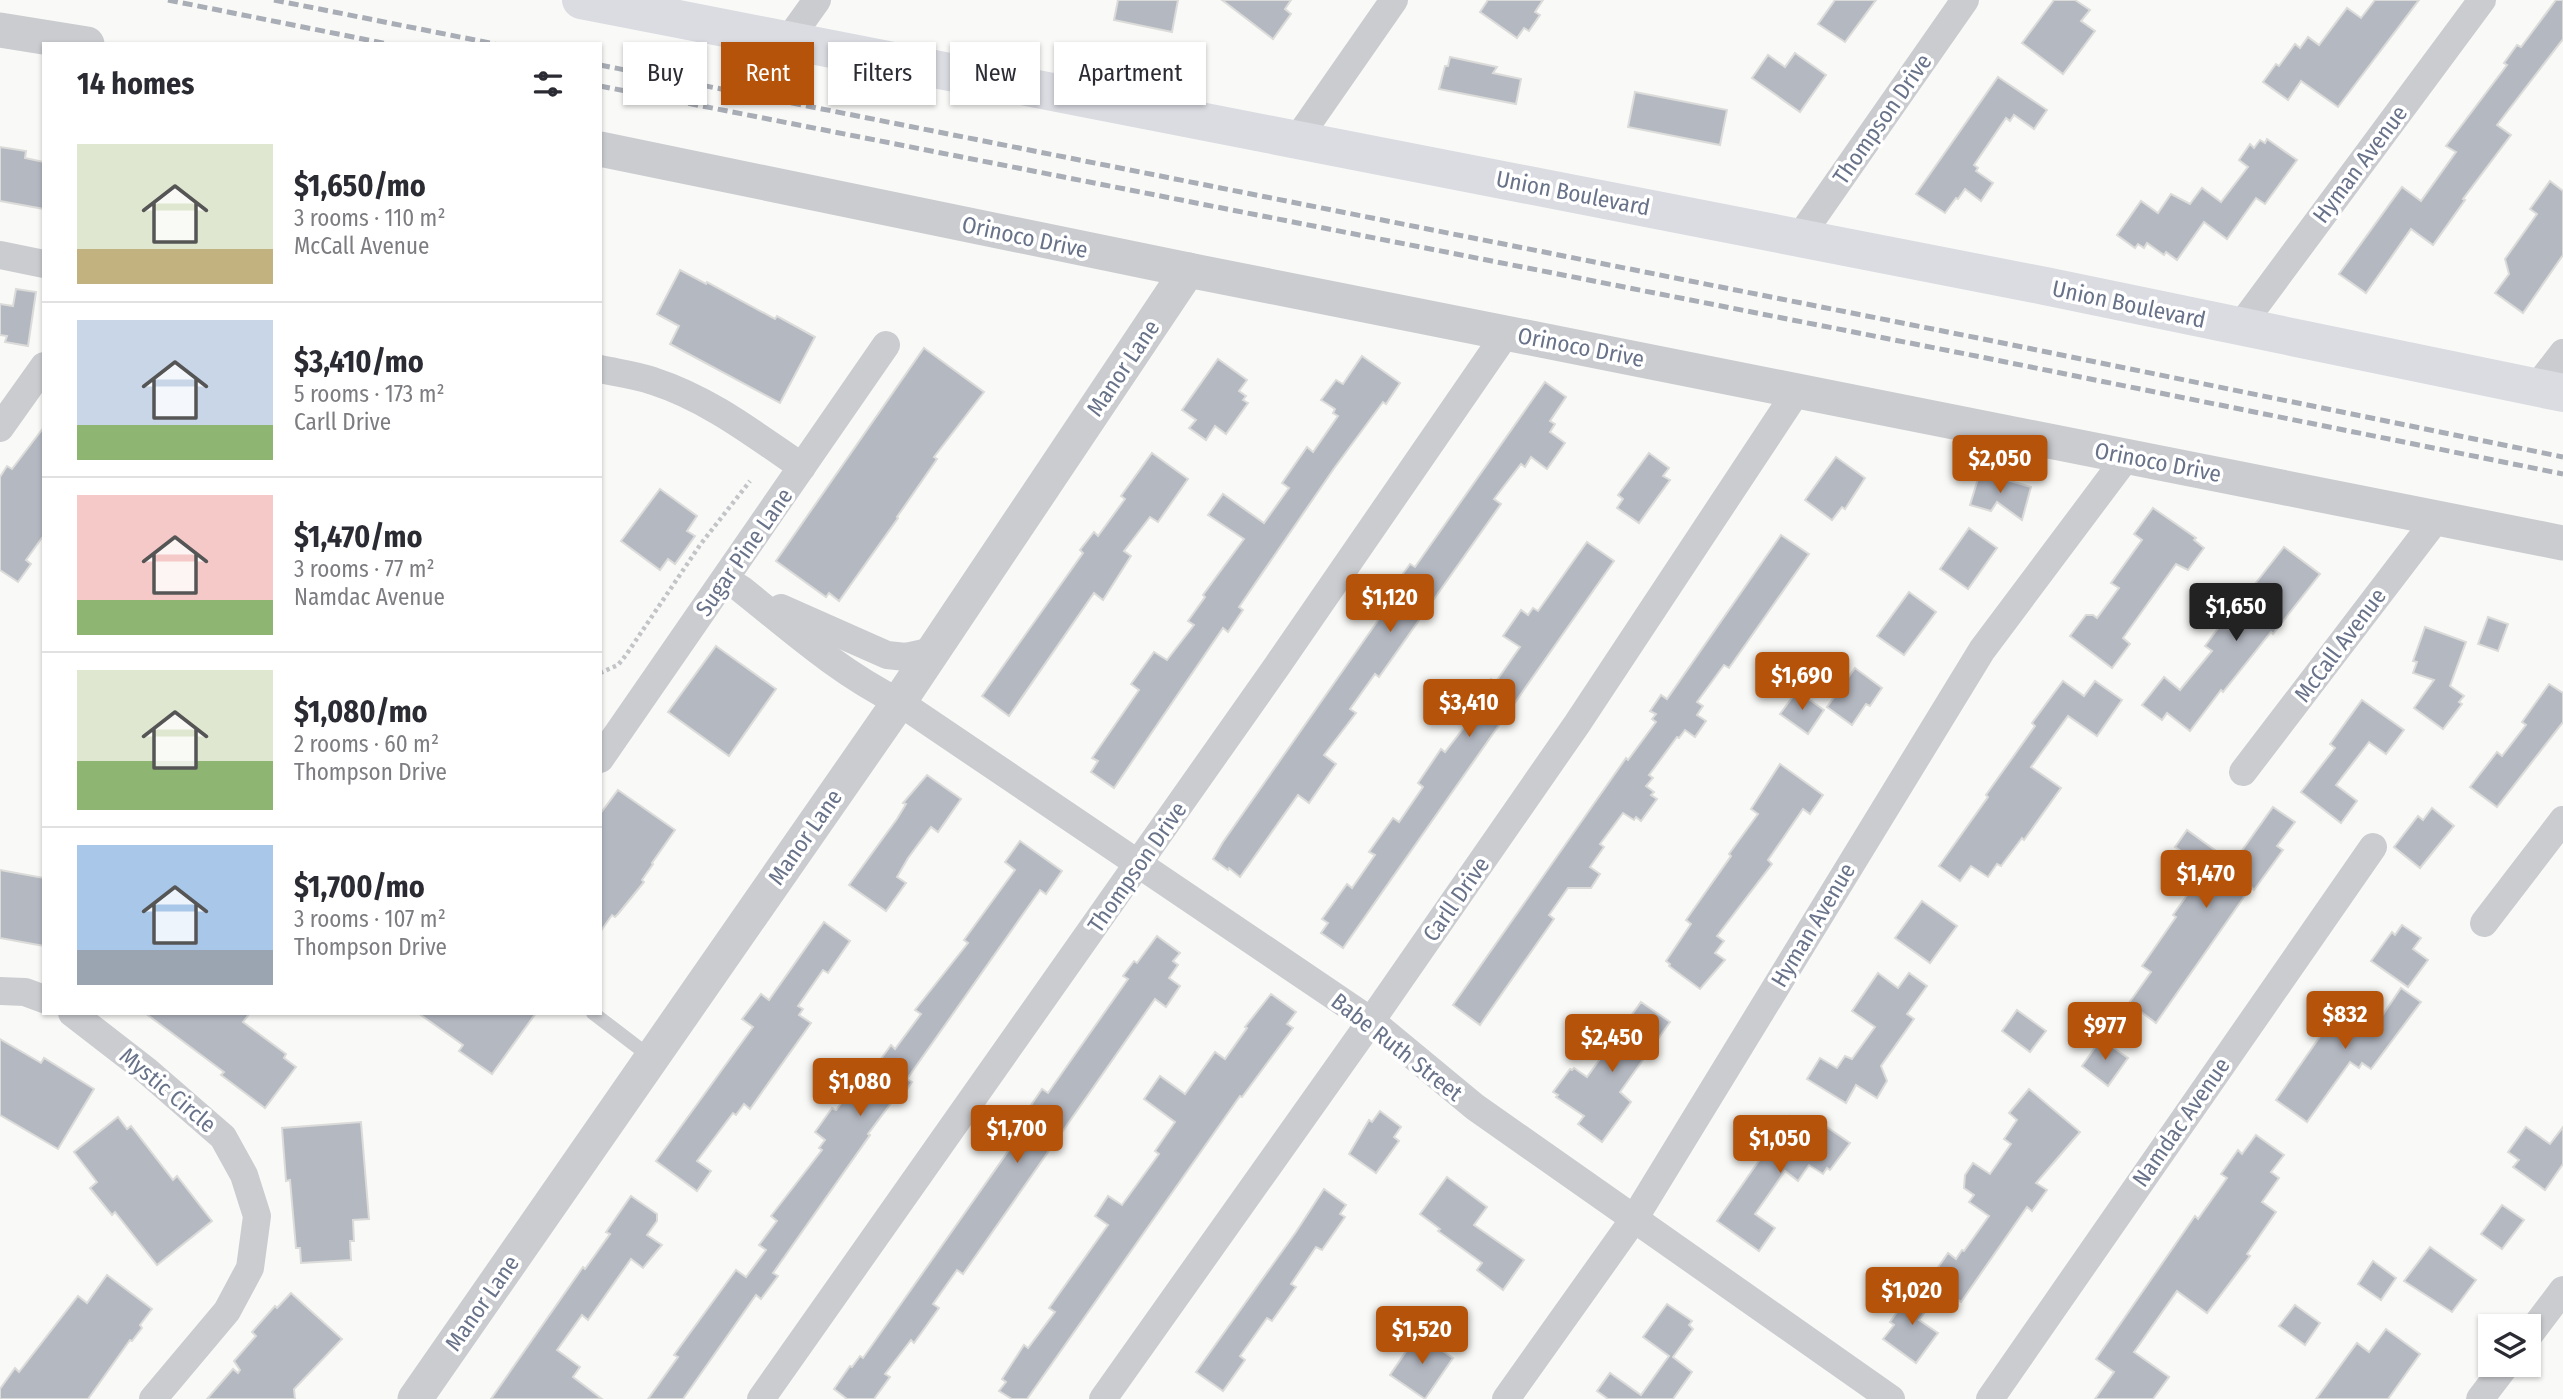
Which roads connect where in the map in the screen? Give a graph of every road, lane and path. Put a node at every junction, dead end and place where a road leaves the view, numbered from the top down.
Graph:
1 (581, 0) edge
2 (817, 0) edge
3 (1394, 0) edge
4 (1965, 0) edge
5 (2482, 0) edge
6 (0, 30) edge
7 (60, 40) edge
8 (788, 42) joint
9 (814, 47) edge
10 (1298, 138) junction
11 (602, 149) edge
12 (1799, 238) junction
13 (0, 255) edge
14 (42, 264) edge
15 (1188, 270) junction
16 (2239, 327) junction
17 (1507, 332) junction
18 (886, 345) dead end
19 (2563, 353) edge
20 (42, 369) edge
21 (602, 369) edge
22 (1797, 391) junction
23 (2549, 391) edge
24 (0, 428) edge
25 (2128, 455) junction
26 (802, 467) junction
27 (750, 481) dead end
28 (2437, 518) junction
29 (2563, 543) edge
30 (733, 584) junction
31 (933, 651) junction
32 (602, 672) edge
33 (898, 702) junction
34 (602, 756) edge
35 (2243, 772) dead end
36 (2563, 820) edge
37 (2373, 847) dead end
38 (1138, 866) junction
39 (2484, 923) dead end
40 (0, 991) edge
41 (42, 998) edge
42 (75, 1015) edge
43 (596, 1015) edge
44 (1371, 1021) junction
45 (652, 1058) junction
46 (1634, 1219) junction
47 (2563, 1290) edge
48 (2541, 1319) edge
49 (2497, 1377) edge
50 (153, 1399) edge
51 (415, 1399) edge
52 (761, 1399) edge
53 (1103, 1399) edge
54 (1506, 1399) edge
55 (1891, 1399) edge
56 (1990, 1399) edge
57 (2480, 1399) edge

1 - 8 main road, Union Boulevard
2 - 8 street
3 - 10 street
4 - 12 street, Thompson Drive
5 - 16 street, Hyman Avenue
6 - 7 street
9 - 10 main road, Union Boulevard
10 - 12 main road, Union Boulevard
11 - 15 street, Orinoco Drive
12 - 16 main road, Union Boulevard
13 - 14 street
15 - 17 street, Orinoco Drive
15 - 31 street, Manor Lane
16 - 23 main road, Union Boulevard
17 - 22 street, Orinoco Drive
17 - 38 street, Thompson Drive
18 - 26 street, Sugar Pine Lane
19 - 23 street
20 - 24 street
21 - 26 street
22 - 25 street, Orinoco Drive
22 - 44 street, Carll Drive
25 - 28 street, Orinoco Drive
25 - 46 street, Hyman Avenue
26 - 30 street, Sugar Pine Lane
27 - 32 path
28 - 29 street, Orinoco Drive
28 - 35 street, McCall Avenue
30 - 31 street
30 - 33 street, Babe Ruth Street
30 - 34 street, Sugar Pine Lane
31 - 33 street, Manor Lane
33 - 38 street, Babe Ruth Street
33 - 45 street, Manor Lane
36 - 39 street
37 - 56 street, Namdac Avenue
38 - 44 street, Babe Ruth Street
38 - 52 street, Thompson Drive
40 - 41 street
42 - 50 street, Mystic Circle
43 - 45 lane
44 - 46 street, Babe Ruth Street
44 - 53 street, Carll Drive
45 - 51 street, Manor Lane
46 - 54 street, Hyman Avenue
46 - 55 street, Babe Ruth Street
47 - 48 street
49 - 57 street

